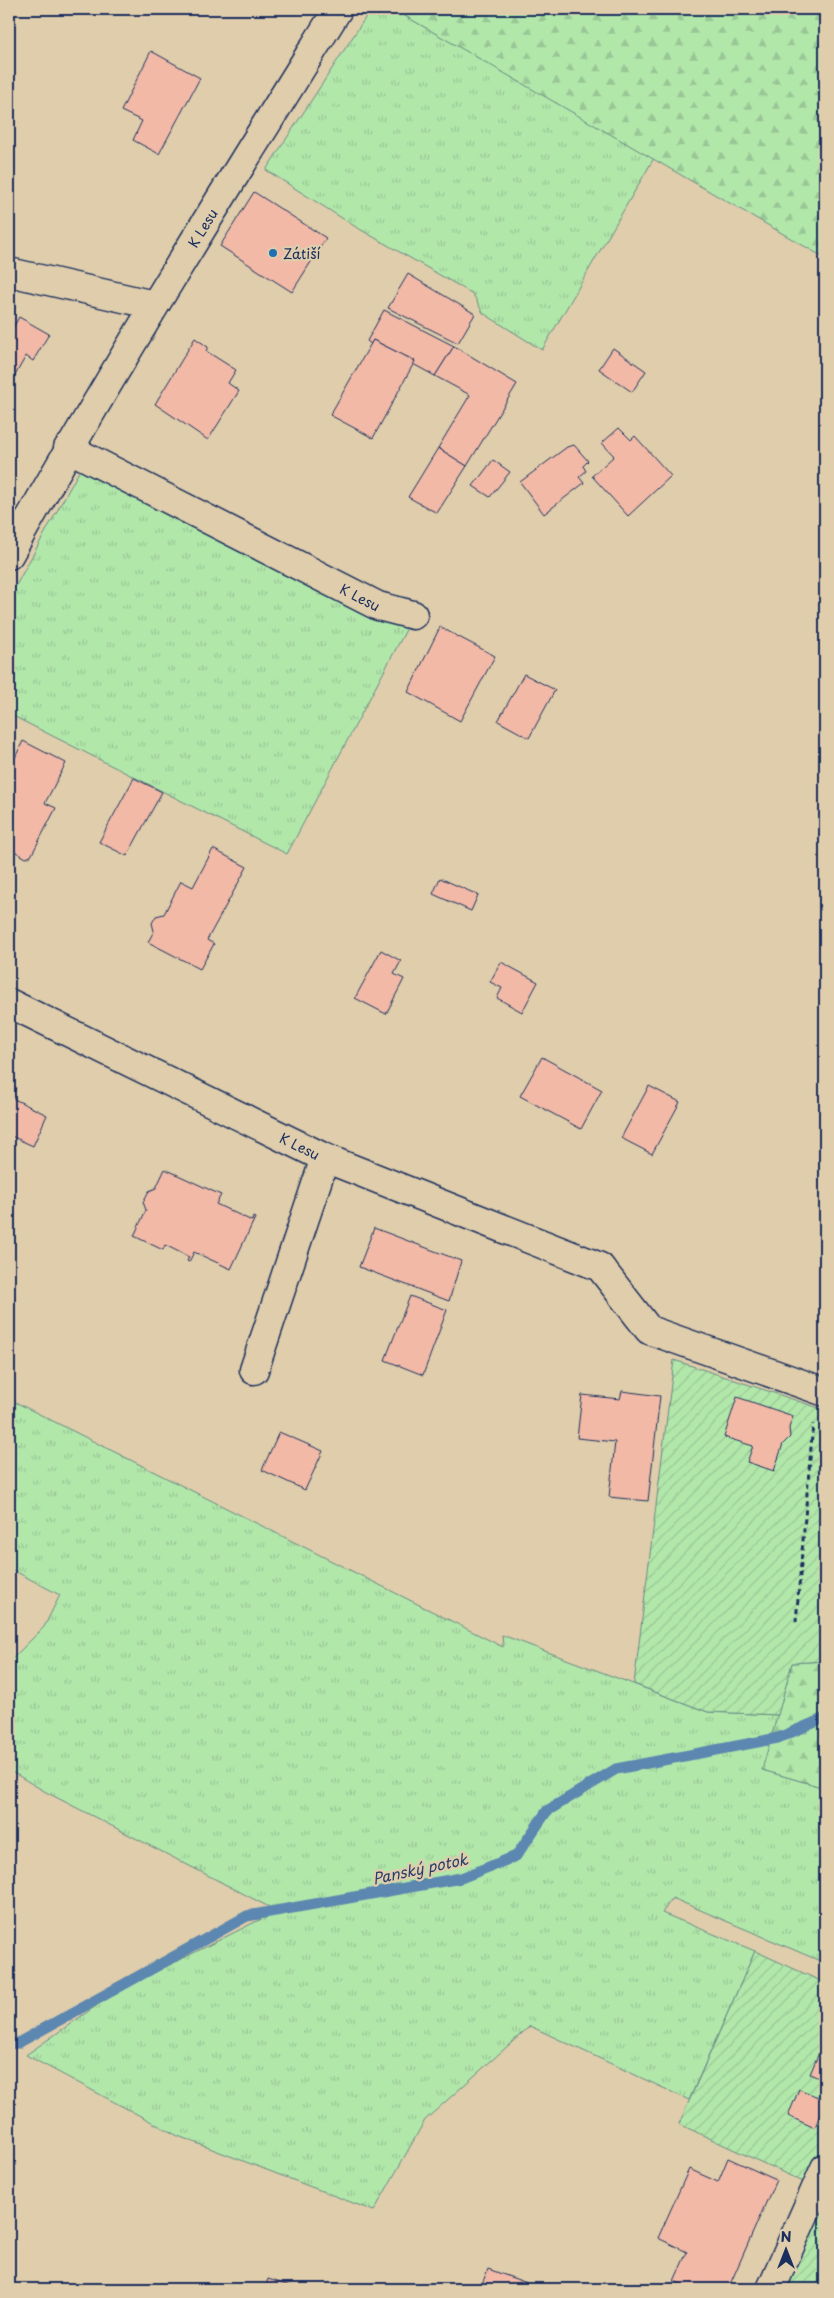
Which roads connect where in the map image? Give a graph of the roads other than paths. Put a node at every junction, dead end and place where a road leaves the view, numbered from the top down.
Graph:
1 (338, 9) edge
2 (9, 272) edge
3 (154, 305) junction
4 (68, 448) junction
5 (9, 555) edge
6 (413, 615) dead end
7 (9, 1003) edge
8 (325, 1158) junction
9 (254, 1370) dead end
10 (821, 1390) edge
11 (825, 2168) edge
12 (771, 2289) edge

1 - 3 street, K Lesu
2 - 3 street
3 - 4 street, K Lesu
4 - 5 street, K Lesu
4 - 6 street, K Lesu
7 - 8 street, K Lesu
8 - 9 street
8 - 10 street, K Lesu
11 - 12 street

